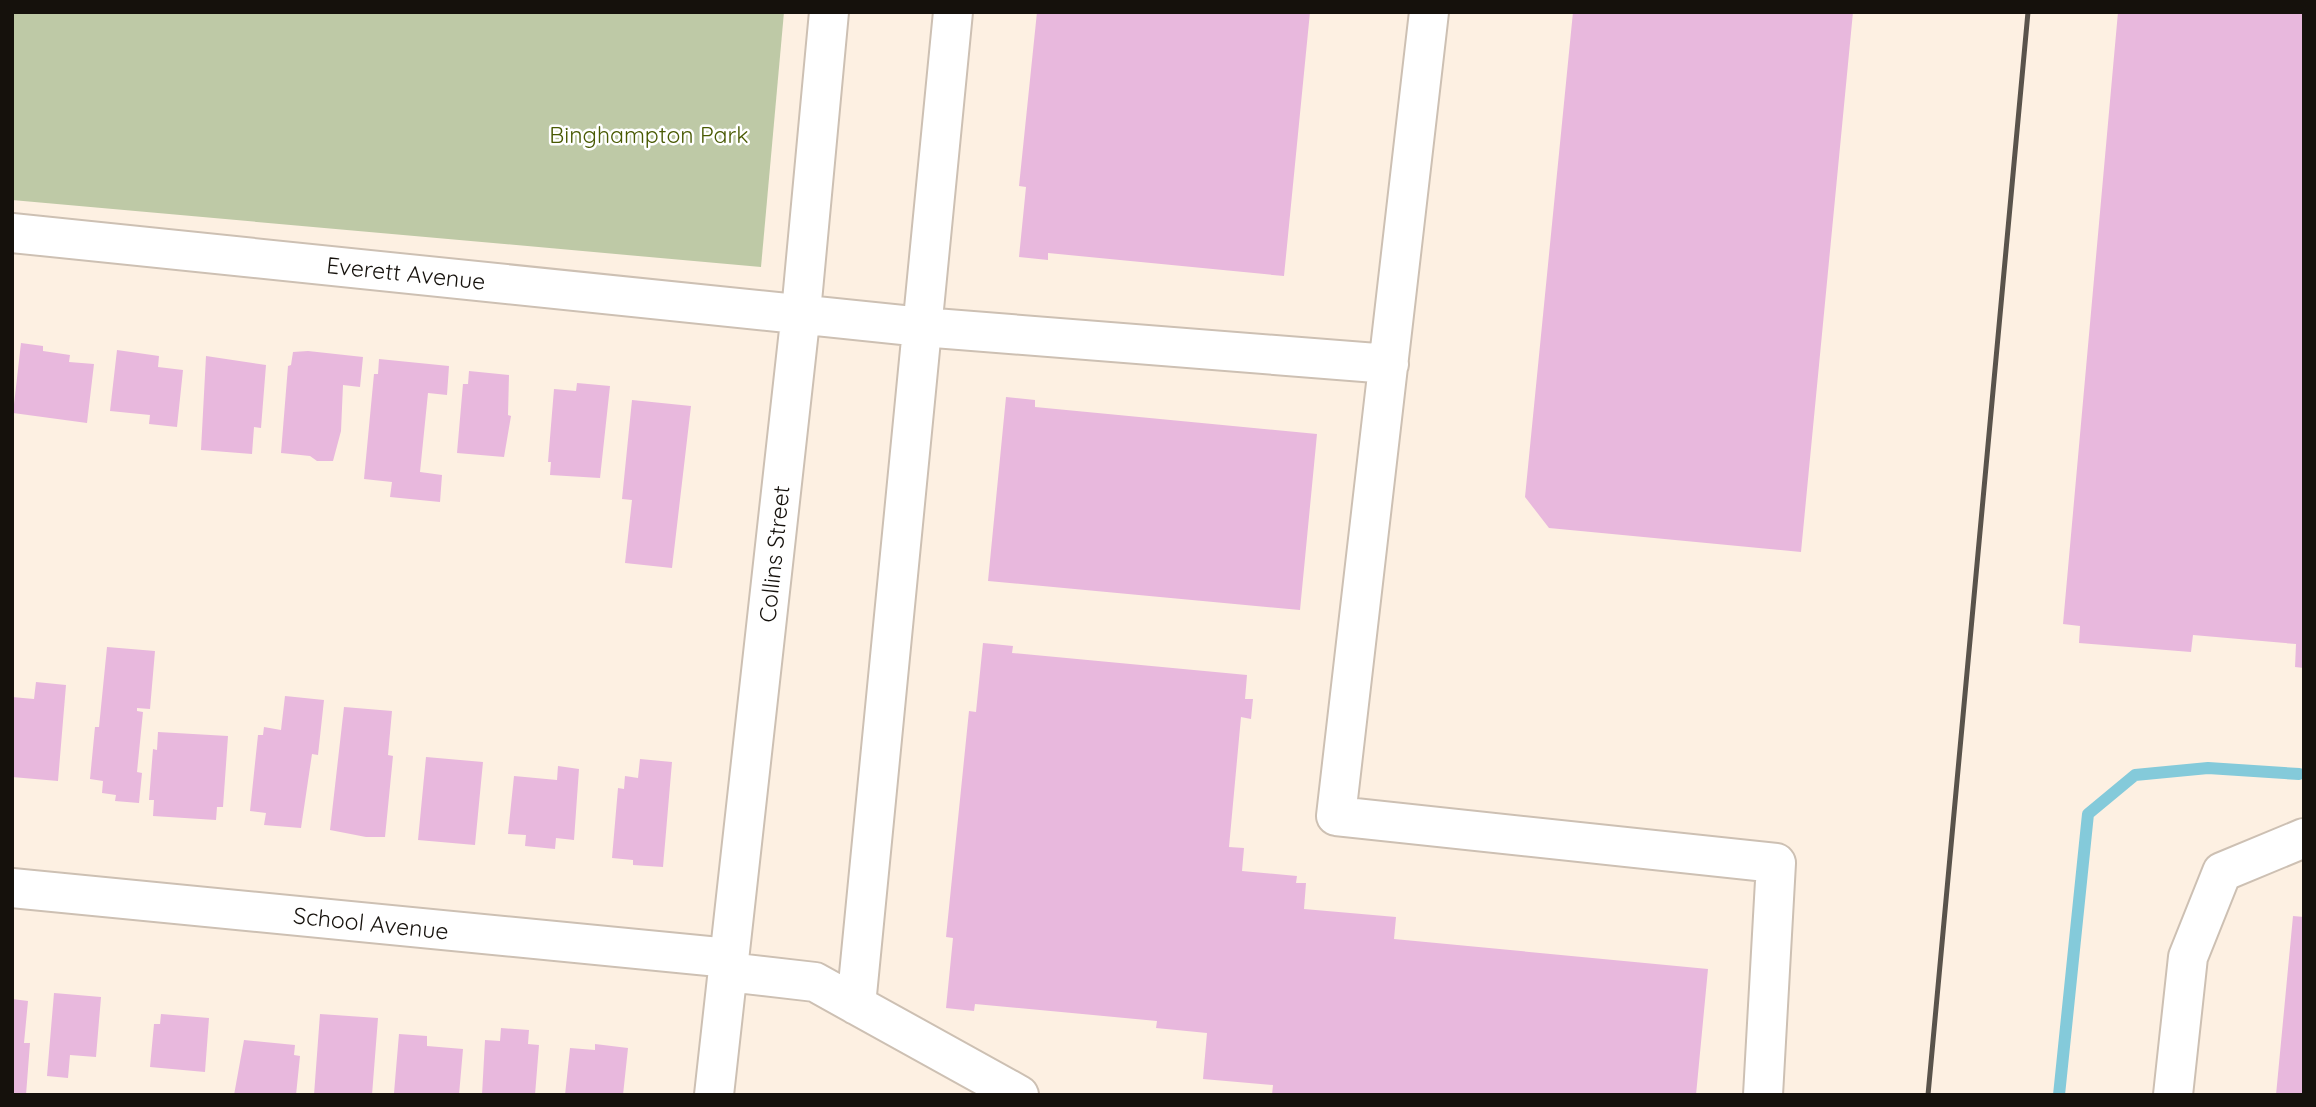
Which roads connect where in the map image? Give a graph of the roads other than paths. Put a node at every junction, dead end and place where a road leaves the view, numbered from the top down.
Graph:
1 (829, 12) edge
2 (953, 12) edge
3 (1429, 12) edge
4 (12, 233) edge
5 (800, 313) junction
6 (922, 327) junction
7 (1389, 364) junction
8 (2304, 838) edge
9 (12, 888) edge
10 (728, 965) junction
11 (856, 1004) junction
12 (714, 1095) edge
13 (1019, 1095) edge
14 (1763, 1095) edge
15 (2173, 1095) edge

1 - 5 street, Collins Street
2 - 6 street
3 - 7 street
4 - 5 street, Everett Avenue
5 - 6 street, Everett Avenue
5 - 10 street, Collins Street
6 - 7 street, Everett Avenue
6 - 11 street
7 - 14 street
8 - 15 street
9 - 10 street, School Avenue
10 - 11 street, School Avenue
10 - 12 street, Collins Street
11 - 13 street, School Avenue

